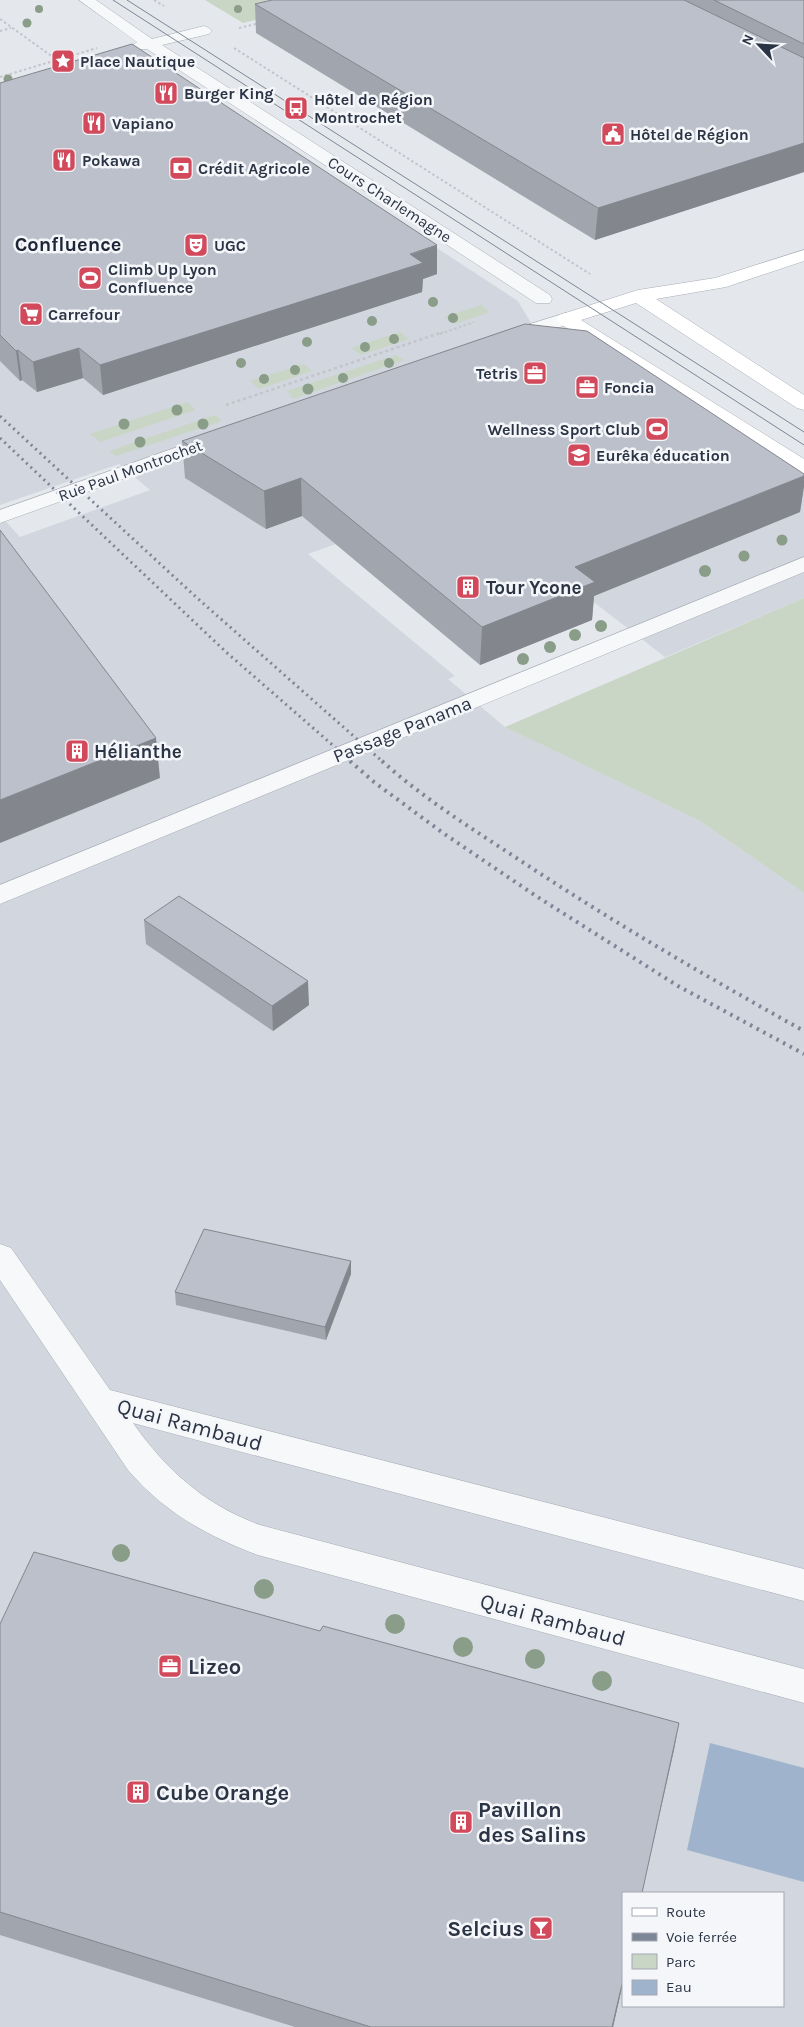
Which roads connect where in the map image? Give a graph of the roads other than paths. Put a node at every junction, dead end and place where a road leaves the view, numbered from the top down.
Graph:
1 (86, 0) edge
2 (204, 31) road end
3 (151, 43) junction
4 (126, 50) edge
5 (804, 255) edge
6 (638, 296) junction
7 (543, 299) dead end
8 (566, 319) junction
9 (486, 345) edge
10 (804, 404) edge
11 (234, 433) edge
12 (804, 468) edge
13 (0, 517) edge
14 (804, 564) edge
15 (0, 895) edge
16 (0, 1256) edge
17 (100, 1401) junction
18 (804, 1585) edge
19 (804, 1686) edge

1 - 3 street, Cours Charlemagne
2 - 3 street
3 - 4 street
3 - 7 street, Cours Charlemagne
5 - 6 street
6 - 8 street
6 - 10 street
8 - 9 street
8 - 12 street
11 - 13 street, Rue Paul Montrochet
14 - 15 street, Passage Panama
16 - 17 street
17 - 18 street, Quai Rambaud
17 - 19 street, Quai Rambaud

